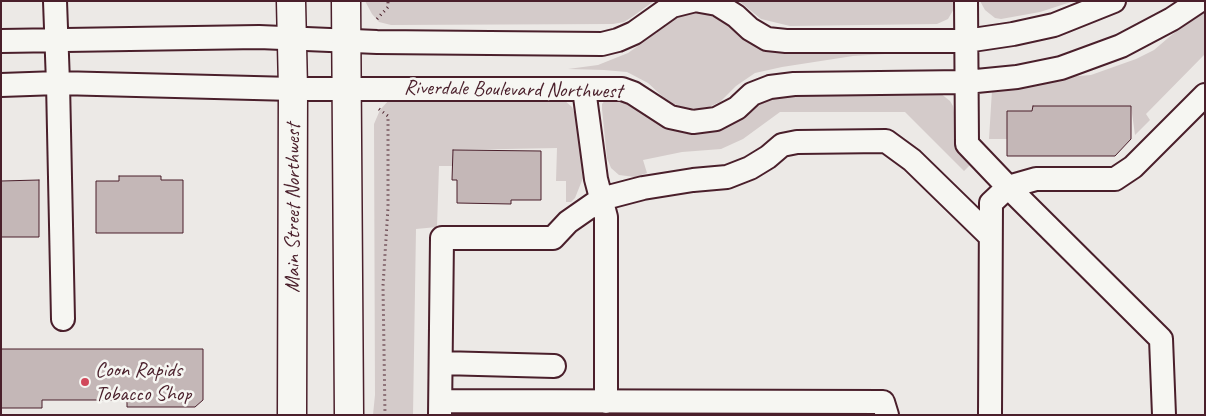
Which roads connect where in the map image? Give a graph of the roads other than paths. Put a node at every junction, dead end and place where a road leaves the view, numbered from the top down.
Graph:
1 (55, 1) edge
2 (291, 1) edge
3 (346, 1) edge
4 (692, 1) edge
5 (700, 1) edge
6 (966, 1) edge
7 (1114, 1) edge
8 (1199, 1) edge
9 (57, 40) junction
10 (291, 40) junction
11 (1, 41) edge
12 (346, 41) junction
13 (966, 41) junction
14 (966, 82) junction
15 (58, 84) junction
16 (1, 85) edge
17 (347, 88) junction
18 (584, 88) junction
19 (293, 89) junction
20 (1205, 95) edge
21 (1008, 187) junction
22 (601, 199) junction
23 (990, 236) junction
24 (63, 319) dead end
25 (441, 363) junction
26 (554, 366) dead end
27 (606, 402) junction
28 (440, 408) edge
29 (292, 415) edge
30 (349, 415) edge
31 (887, 415) edge
32 (990, 415) edge
33 (1164, 415) edge

1 - 9 street
2 - 10 main road, Main Street Northwest
3 - 12 main road
4 - 12 street
5 - 13 street
6 - 13 street
7 - 13 street
8 - 14 street, Riverdale Boulevard Northwest
9 - 10 street
9 - 11 street
9 - 15 street
10 - 12 street
10 - 19 main road, Main Street Northwest
12 - 17 main road
13 - 14 street
14 - 18 street, Riverdale Boulevard Northwest
14 - 21 street
15 - 16 street, Riverdale Boulevard Northwest
15 - 19 street, Riverdale Boulevard Northwest
15 - 24 street
17 - 18 street, Riverdale Boulevard Northwest
17 - 19 street, Riverdale Boulevard Northwest
17 - 30 main road
18 - 22 street
19 - 29 main road, Main Street Northwest
20 - 21 street
21 - 23 street
21 - 33 street
22 - 23 street
22 - 25 street
22 - 27 street
23 - 32 street
25 - 26 street
25 - 28 street
27 - 28 street
27 - 31 street

